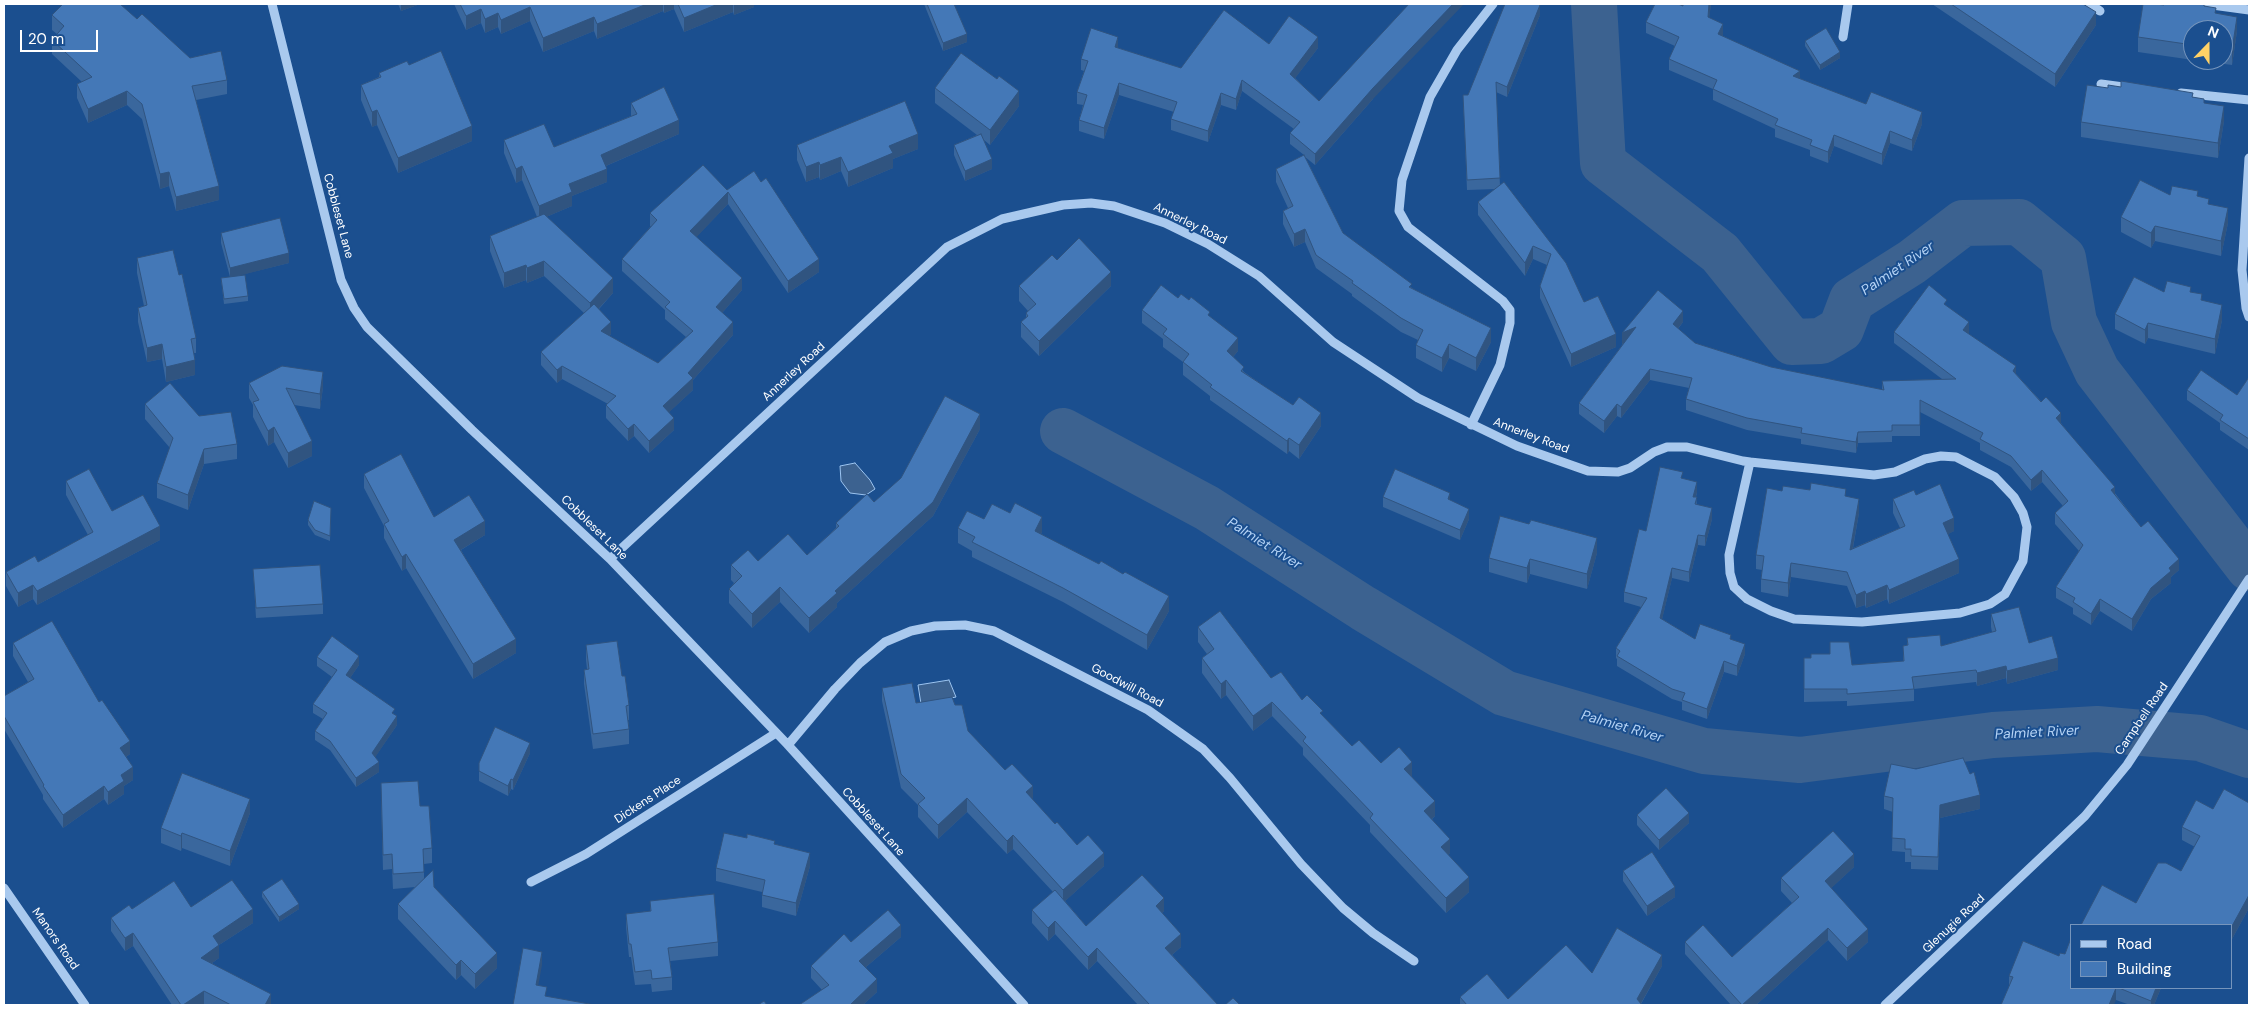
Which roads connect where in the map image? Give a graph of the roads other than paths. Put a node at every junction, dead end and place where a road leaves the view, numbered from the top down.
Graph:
1 (272, 4) edge
2 (1493, 4) edge
3 (1848, 4) edge
4 (2090, 4) edge
5 (2205, 4) edge
6 (2249, 10) edge
7 (2100, 11) dead end
8 (1843, 37) dead end
9 (2101, 84) dead end
10 (2141, 89) edge
11 (2170, 92) edge
12 (2249, 100) edge
13 (2249, 158) edge
14 (2249, 164) edge
15 (2249, 317) edge
16 (1471, 425) junction
17 (1750, 462) junction
18 (610, 559) junction
19 (2249, 579) edge
20 (776, 733) junction
21 (788, 745) junction
22 (2040, 860) joint
23 (531, 882) dead end
24 (4, 888) edge
25 (1414, 961) dead end
26 (85, 1005) edge
27 (1024, 1005) edge
28 (1885, 1005) edge

1 - 18 street, Cobbleset Lane
2 - 16 street
3 - 8 street
4 - 7 street
5 - 6 street
9 - 10 street
11 - 12 street
13 - 14 street
14 - 15 street
16 - 17 street, Annerley Road
16 - 18 street, Annerley Road
17 - 17 street, Annerley Road
18 - 20 street, Cobbleset Lane
19 - 22 street, Campbell Road
20 - 21 street, Cobbleset Lane
20 - 23 street, Dickens Place
21 - 25 street, Goodwill Road
21 - 27 street, Cobbleset Lane
22 - 28 street, Glenugie Road
24 - 26 street, Manors Road

